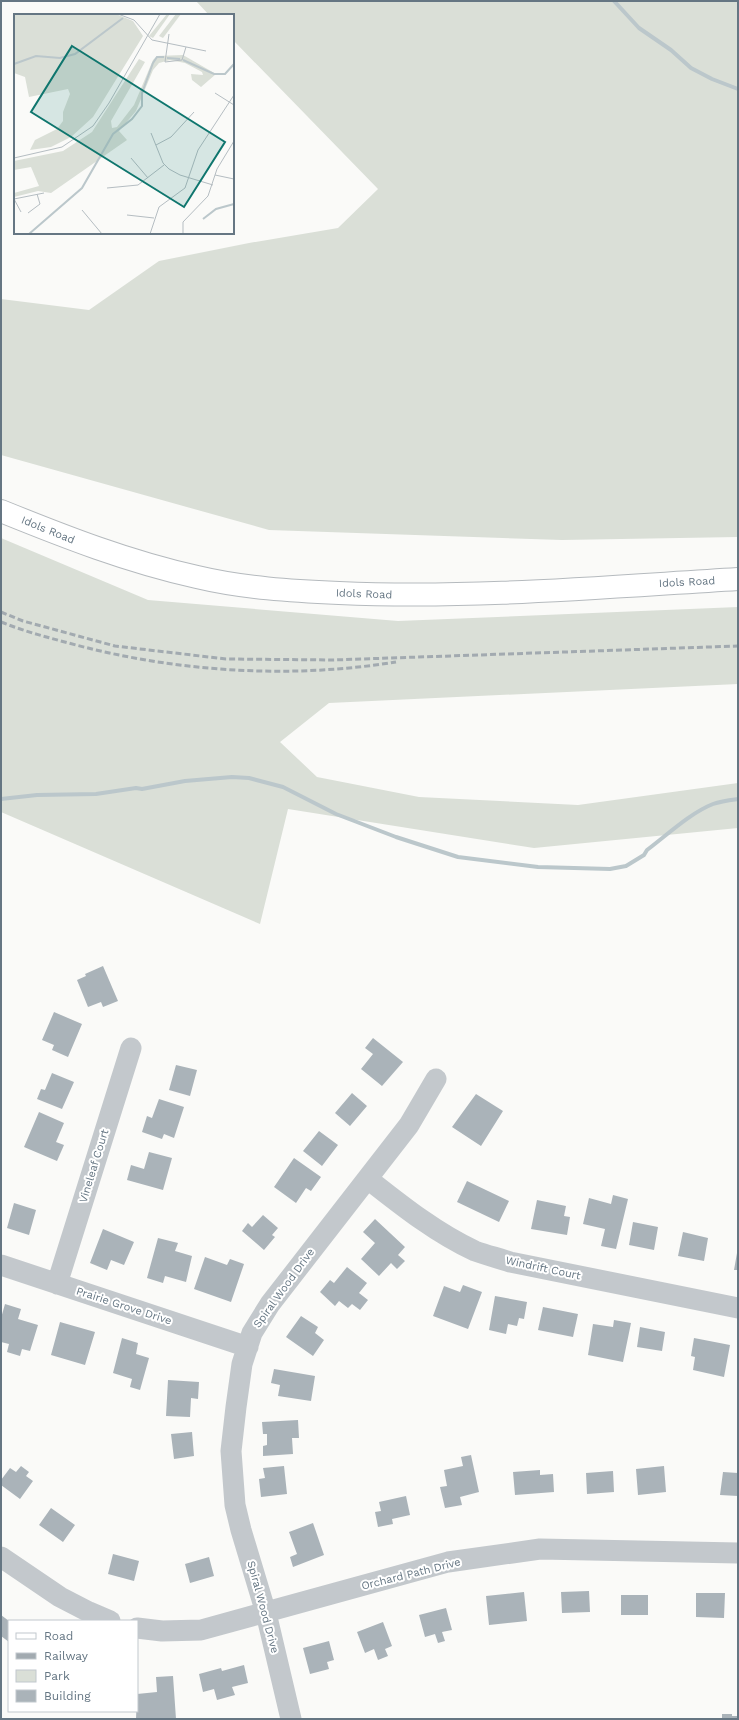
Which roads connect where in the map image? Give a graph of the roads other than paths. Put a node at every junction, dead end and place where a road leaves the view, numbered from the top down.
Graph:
1 (1, 511) edge
2 (738, 579) edge
3 (131, 1048) dead end
4 (436, 1079) dead end
5 (368, 1179) junction
6 (1, 1266) edge
7 (57, 1284) junction
8 (738, 1308) edge
9 (248, 1347) junction
10 (738, 1553) edge
11 (1, 1557) edge
12 (266, 1613) junction
13 (108, 1620) edge
14 (138, 1628) edge
15 (291, 1719) edge

1 - 2 main road, Idols Road
3 - 7 street, Vineleaf Court
4 - 5 street, Spiral Wood Drive
5 - 8 street, Windrift Court
5 - 9 street, Spiral Wood Drive
6 - 7 street, Prairie Grove Drive
7 - 9 street, Prairie Grove Drive
9 - 12 street, Spiral Wood Drive
10 - 12 street, Orchard Path Drive
11 - 13 street
12 - 14 street, Orchard Path Drive
12 - 15 street, Spiral Wood Drive

